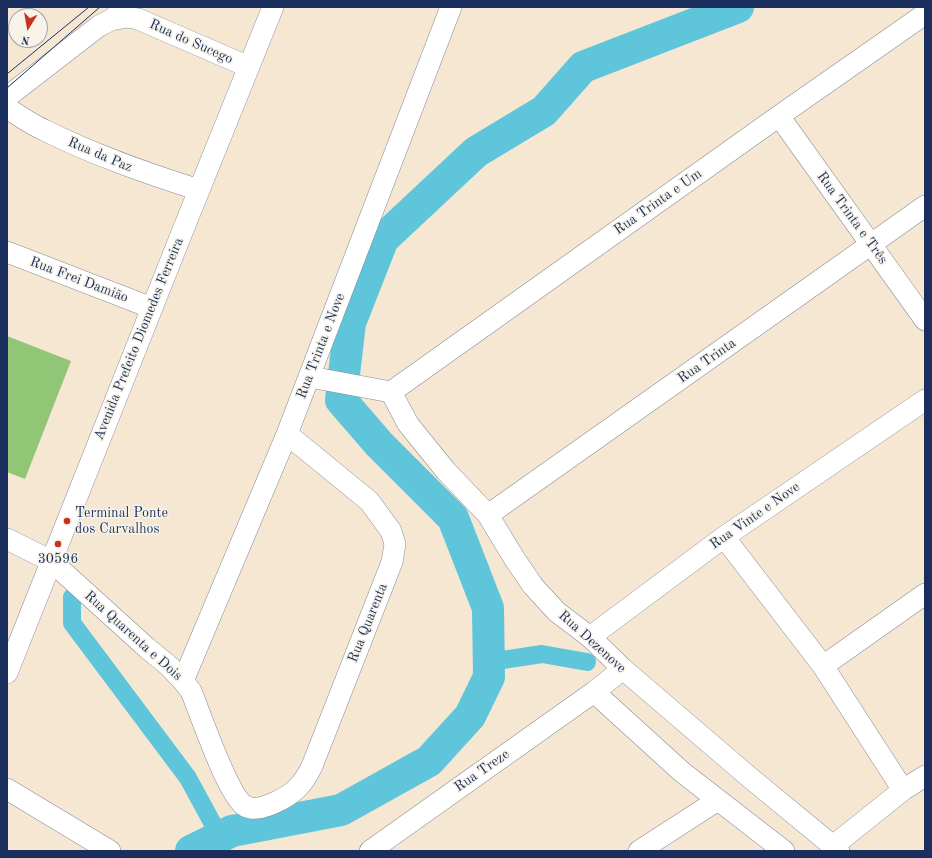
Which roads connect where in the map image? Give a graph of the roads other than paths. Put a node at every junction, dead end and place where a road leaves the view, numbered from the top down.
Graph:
1 (273, 7) edge
2 (451, 7) edge
3 (118, 13) edge
4 (925, 14) edge
5 (248, 67) junction
6 (7, 97) edge
7 (7, 108) edge
8 (779, 116) junction
9 (199, 190) junction
10 (925, 206) edge
11 (871, 244) junction
12 (7, 252) edge
13 (152, 308) junction
14 (925, 320) edge
15 (310, 377) junction
16 (391, 392) junction
17 (925, 400) edge
18 (287, 434) junction
19 (488, 516) junction
20 (724, 537) junction
21 (7, 539) edge
22 (51, 561) junction
23 (925, 594) edge
24 (590, 637) junction
25 (823, 666) junction
26 (623, 669) junction
27 (7, 673) edge
28 (183, 681) junction
29 (594, 692) junction
30 (925, 776) edge
31 (7, 789) edge
32 (903, 790) junction
33 (718, 800) junction
34 (244, 805) joint
35 (836, 849) edge
36 (110, 851) edge
37 (370, 851) edge
38 (639, 851) edge
39 (784, 851) edge

1 - 5 street, Avenida Prefeito Diomedes Ferreira
2 - 15 street, Rua Trinta e Nove
3 - 5 street, Rua do Sucego
3 - 6 street
4 - 8 street, Rua Trinta e Um
5 - 9 street, Avenida Prefeito Diomedes Ferreira
7 - 9 street, Rua da Paz
8 - 11 street, Rua Trinta e Três
8 - 16 street, Rua Trinta e Um
9 - 13 street, Avenida Prefeito Diomedes Ferreira
10 - 11 street, Rua Trinta
11 - 14 street, Rua Trinta e Três
11 - 19 street, Rua Trinta
12 - 13 street, Rua Frei Damião
13 - 22 street, Avenida Prefeito Diomedes Ferreira
15 - 16 street
15 - 18 street, Rua Trinta e Nove
16 - 19 street, Rua Dezenove
17 - 20 street, Rua Vinte e Nove
18 - 28 street, Rua Trinta e Nove
18 - 34 street, Rua Quarenta
19 - 24 street, Rua Dezenove
20 - 24 street, Rua Vinte e Nove
20 - 25 street
21 - 22 street, Rua Quarenta e Dois
22 - 27 street, Avenida Prefeito Diomedes Ferreira
22 - 28 street, Rua Quarenta e Dois
23 - 25 street
24 - 26 street, Rua Dezenove
25 - 32 street
26 - 29 street, Rua Treze
26 - 35 street, Rua Dezenove
28 - 34 street, Rua Quarenta e Dois
29 - 33 street
29 - 37 street, Rua Treze
30 - 32 street
31 - 36 street
32 - 35 street
33 - 38 street
33 - 39 street

